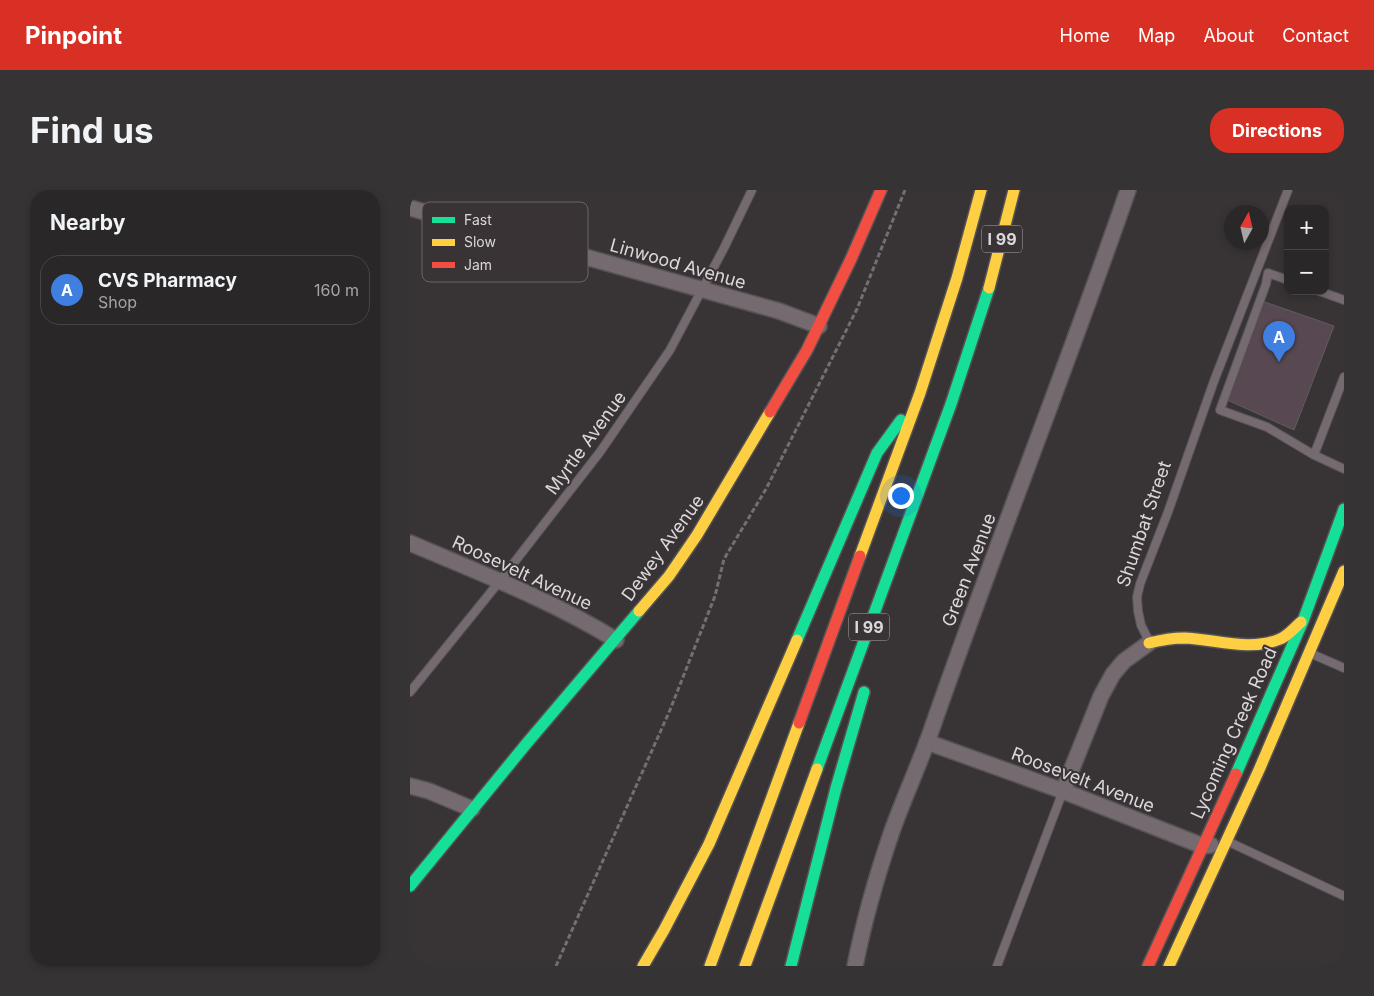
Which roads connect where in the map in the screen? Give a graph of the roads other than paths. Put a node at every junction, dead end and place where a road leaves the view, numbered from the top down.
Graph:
1 (752, 190) edge
2 (881, 190) edge
3 (981, 190) edge
4 (1014, 190) edge
5 (1128, 190) edge
6 (1288, 190) edge
7 (588, 259) edge
8 (1284, 279) edge
9 (989, 287) junction
10 (701, 291) junction
11 (1329, 295) edge
12 (1344, 300) edge
13 (819, 326) junction
14 (1344, 377) edge
15 (920, 393) junction
16 (1314, 455) junction
17 (1344, 469) edge
18 (1344, 509) edge
19 (922, 515) dead end
20 (410, 543) edge
21 (1344, 571) edge
22 (499, 582) junction
23 (1303, 620) junction
24 (616, 640) junction
25 (1150, 643) junction
26 (1310, 653) junction
27 (1344, 668) edge
28 (867, 684) dead end
29 (410, 692) edge
30 (927, 742) junction
31 (410, 786) edge
32 (1063, 791) junction
33 (472, 809) junction
34 (1227, 842) junction
35 (1203, 846) junction
36 (410, 886) edge
37 (1344, 896) edge
38 (643, 966) edge
39 (710, 966) edge
40 (745, 966) edge
41 (790, 966) edge
42 (855, 966) edge
43 (997, 966) edge
44 (1148, 966) edge
45 (1169, 966) edge

1 - 10 lane, Myrtle Avenue
2 - 13 main road, Dewey Avenue
3 - 15 main road, I 99
4 - 9 main road, I 99
5 - 30 street, Green Avenue
6 - 25 lane, Shumbat Street
7 - 10 street, Linwood Avenue
8 - 16 lane
9 - 19 main road
9 - 40 main road, I 99
10 - 13 street, Linwood Avenue
10 - 22 lane, Myrtle Avenue
11 - 12 lane
13 - 24 main road, Dewey Avenue
14 - 16 lane
15 - 38 main road
15 - 39 main road, I 99
16 - 17 lane
18 - 23 main road, Lycoming Creek Road
20 - 22 street, Roosevelt Avenue
21 - 26 main road
22 - 24 street, Roosevelt Avenue
22 - 29 lane, Myrtle Avenue
23 - 25 main road
23 - 35 main road, Lycoming Creek Road
24 - 33 main road, Dewey Avenue
25 - 32 street
26 - 27 lane
26 - 34 main road
28 - 41 main road
30 - 32 street, Roosevelt Avenue
30 - 42 street, Green Avenue
31 - 33 street
32 - 35 street, Roosevelt Avenue
32 - 43 lane
33 - 36 main road, Dewey Avenue
34 - 35 street
34 - 37 lane
34 - 45 main road
35 - 44 main road, Lycoming Creek Road

